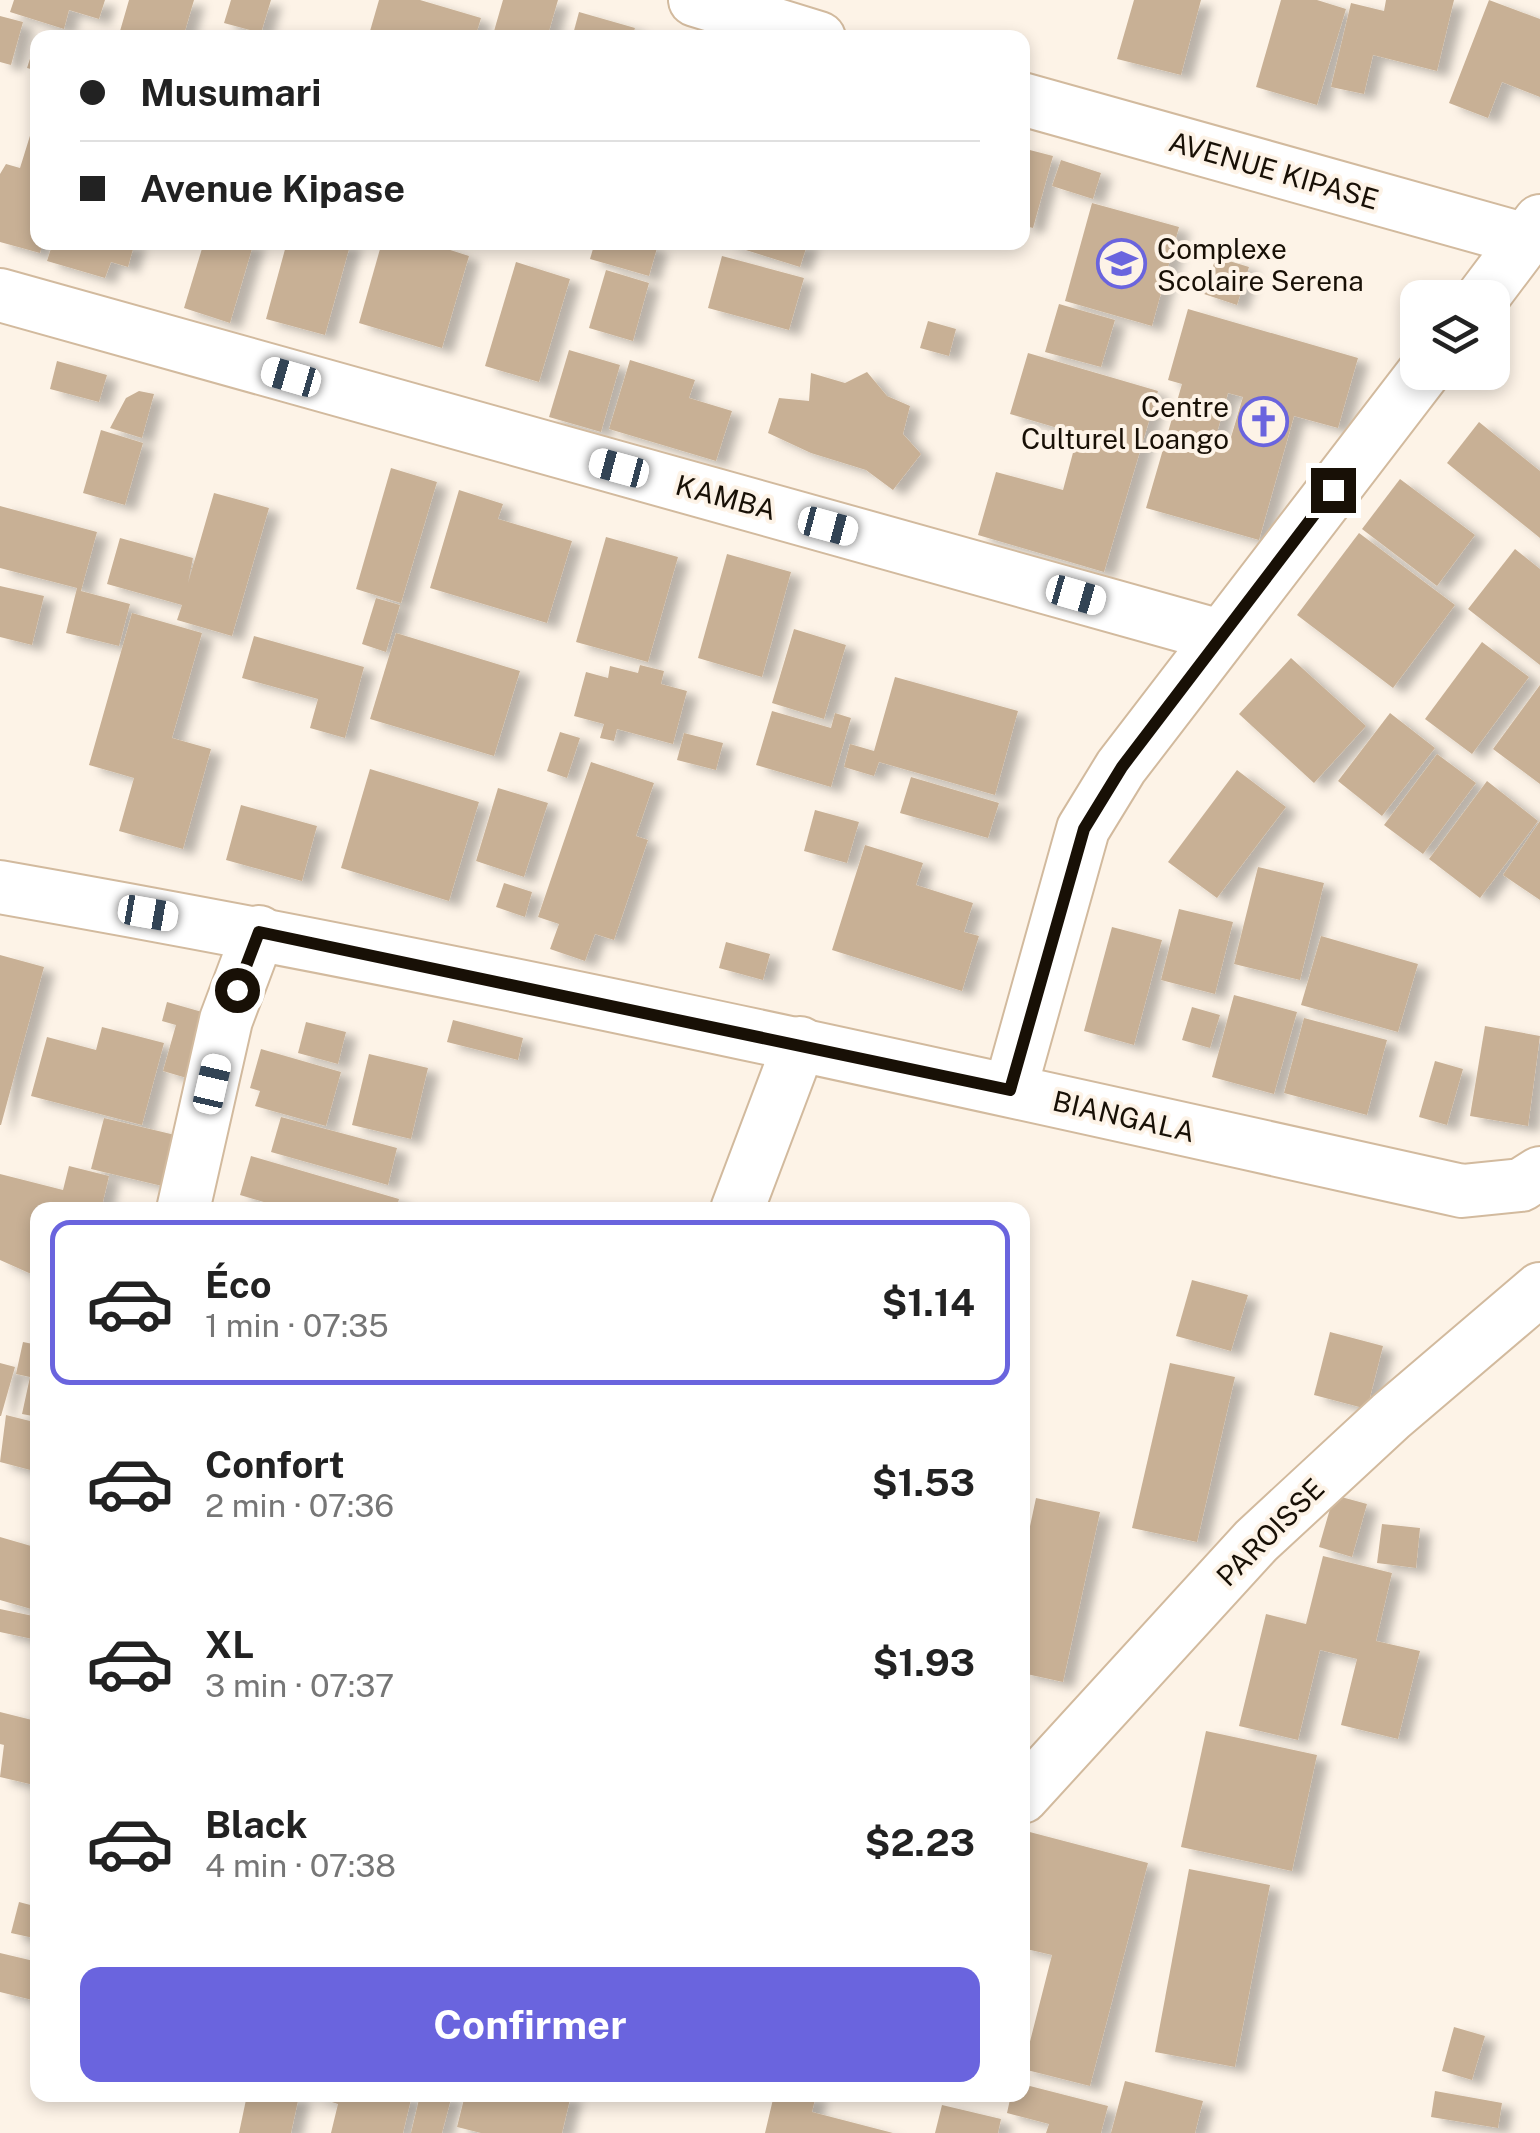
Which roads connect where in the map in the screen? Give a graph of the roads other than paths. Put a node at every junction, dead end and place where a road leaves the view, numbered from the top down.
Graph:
1 (695, 0) edge
2 (793, 30) edge
3 (1030, 101) edge
4 (1533, 231) edge
5 (1496, 280) edge
6 (0, 296) edge
7 (1410, 390) edge
8 (1220, 636) junction
9 (0, 887) edge
10 (259, 932) junction
11 (800, 1043) junction
12 (1010, 1090) junction
13 (1540, 1173) edge
14 (185, 1202) edge
15 (741, 1202) edge
16 (1540, 1289) edge
17 (1030, 1789) edge

1 - 2 street
3 - 4 street, AVENUE KIPASE
4 - 5 street, AVENUE KIPASE
6 - 8 street, KAMBA
7 - 8 street
8 - 12 street
9 - 10 street, BIANGALA
10 - 11 street, BIANGALA
10 - 14 street
11 - 12 street, BIANGALA
11 - 15 street
12 - 13 street, BIANGALA
16 - 17 street, PAROISSE

